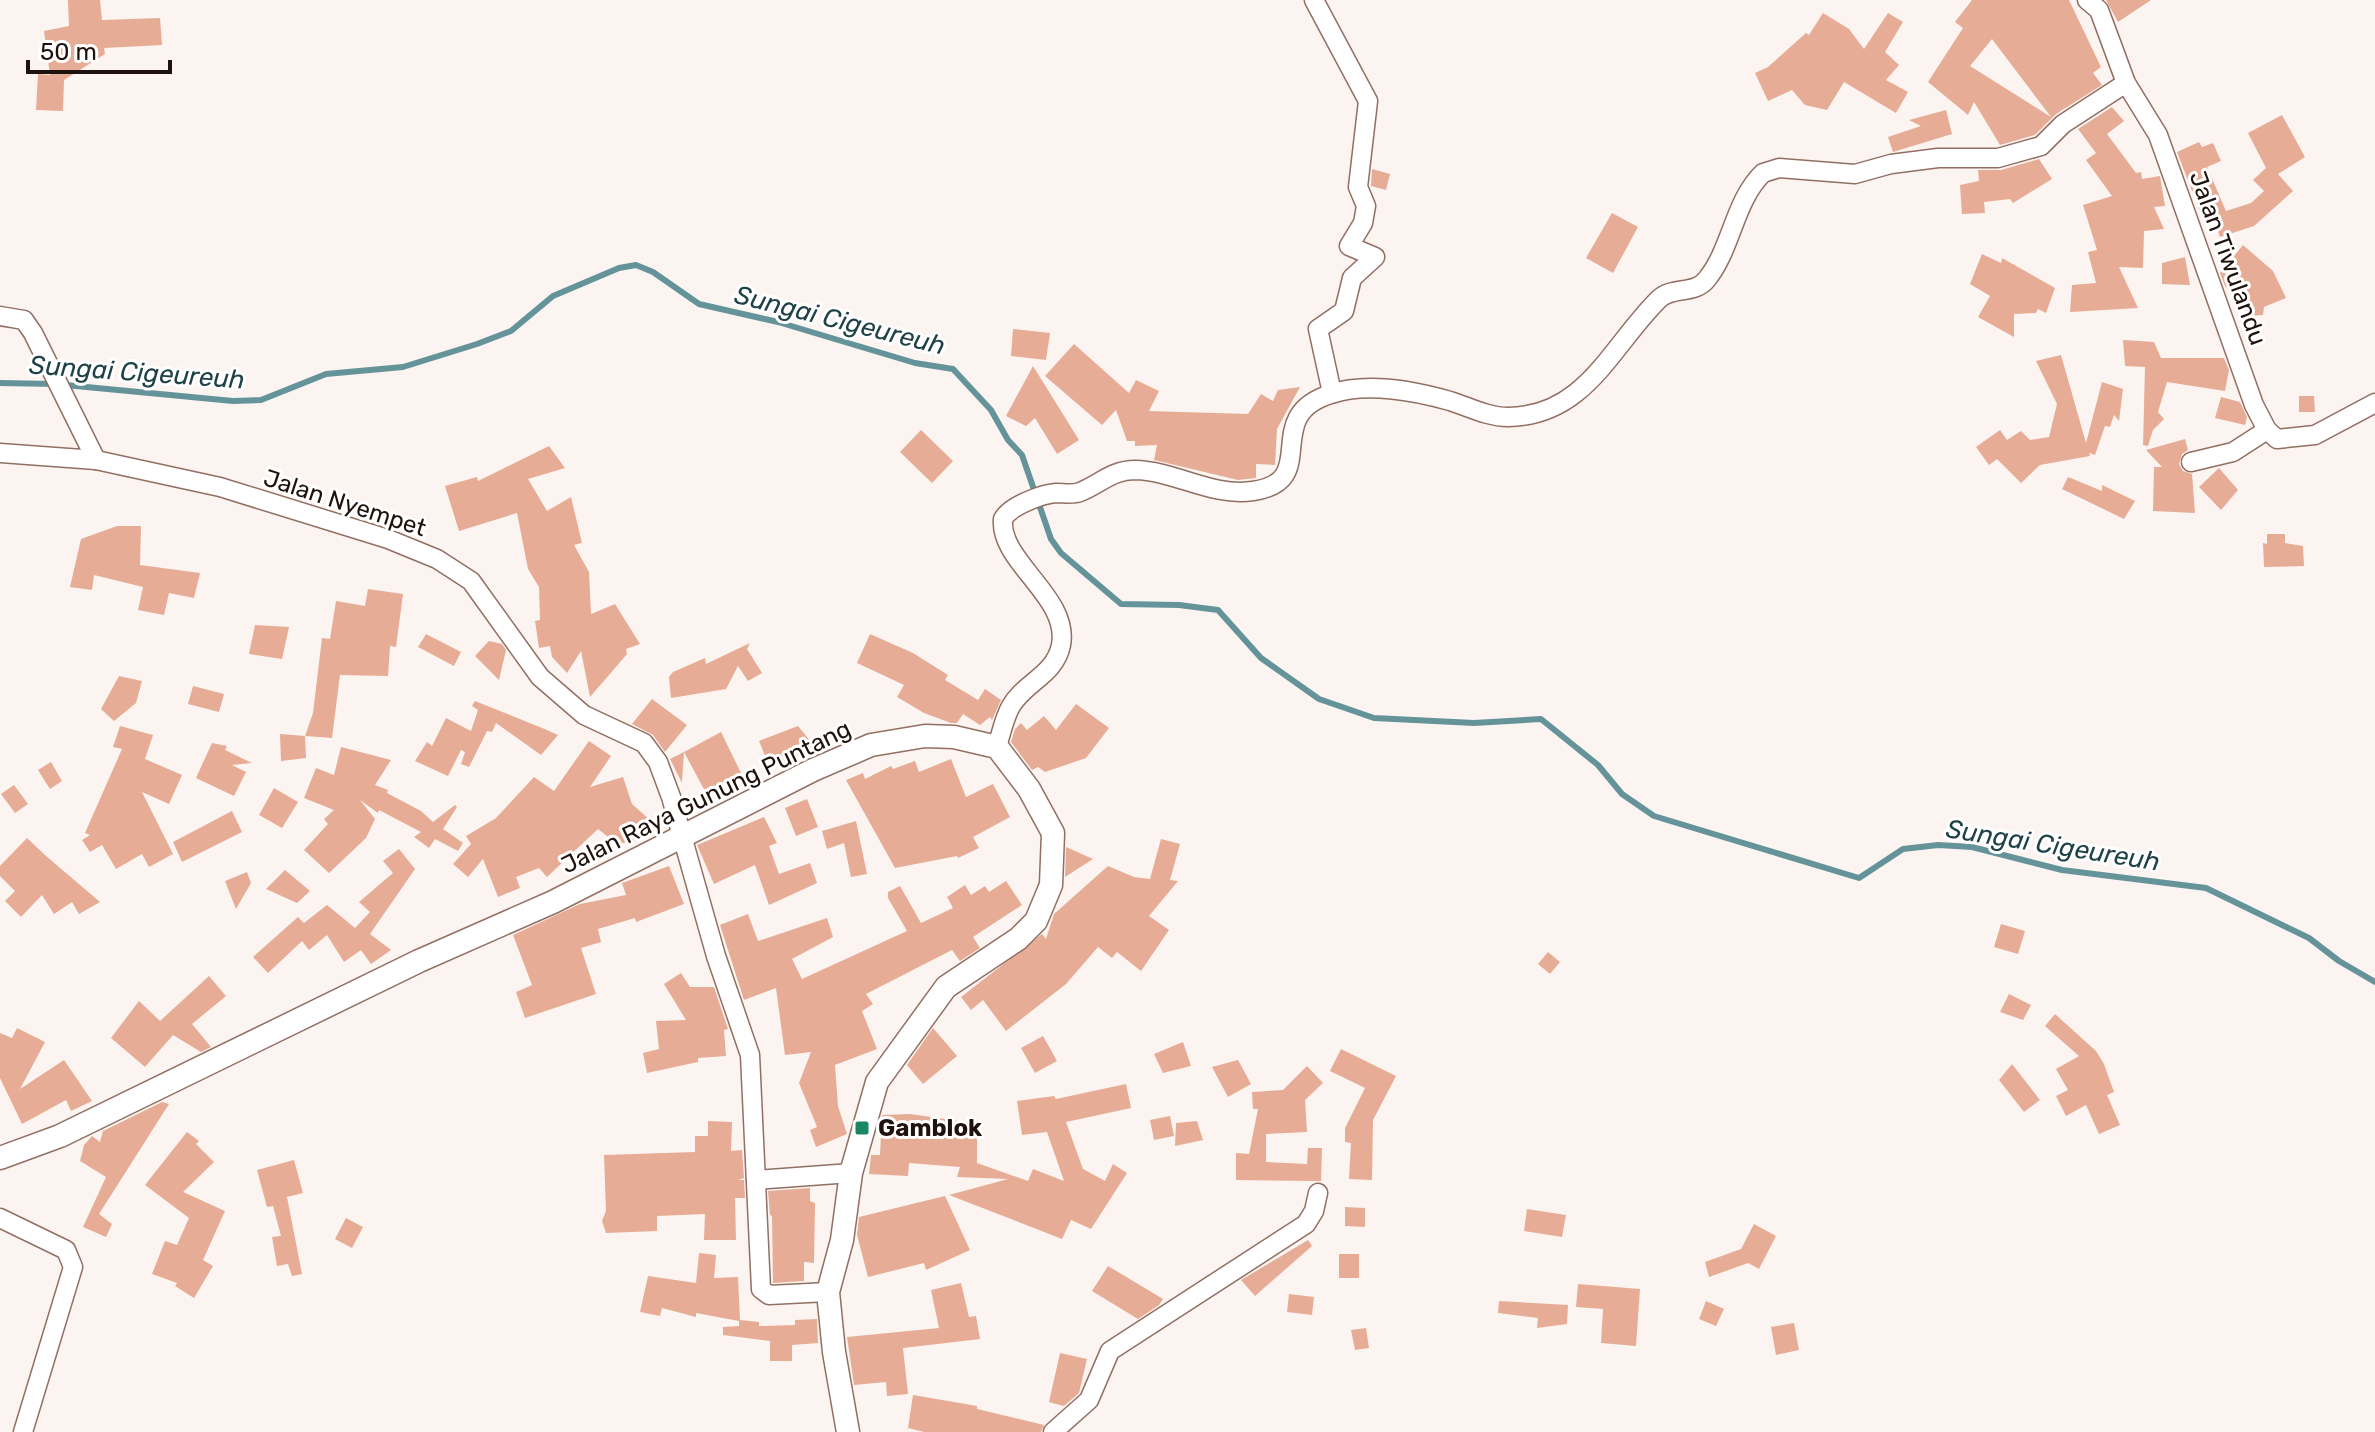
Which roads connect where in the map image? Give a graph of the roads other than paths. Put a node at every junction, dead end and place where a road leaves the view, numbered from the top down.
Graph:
1 (1314, 0) edge
2 (2087, 0) edge
3 (2126, 83) junction
4 (0, 316) edge
5 (1332, 393) junction
6 (2375, 403) edge
7 (2267, 430) junction
8 (0, 453) edge
9 (96, 460) junction
10 (2191, 462) dead end
11 (997, 747) junction
12 (683, 837) junction
13 (0, 1158) edge
14 (851, 1173) junction
15 (756, 1180) junction
16 (1318, 1193) dead end
17 (0, 1218) edge
18 (828, 1292) junction
19 (23, 1432) edge
20 (848, 1432) edge
21 (1053, 1432) edge

1 - 5 street
2 - 3 street, Jalan Tiwulandu
3 - 5 street
3 - 7 street, Jalan Tiwulandu
4 - 9 street
5 - 11 street
6 - 7 street
7 - 10 street
8 - 9 street, Jalan Nyempet
9 - 12 street, Jalan Nyempet
11 - 12 street, Jalan Raya Gunung Puntang
11 - 14 street
12 - 13 street, Jalan Raya Gunung Puntang
12 - 15 street, Jalan Nyempet
14 - 15 street
14 - 18 street
15 - 18 street, Jalan Nyempet
16 - 21 street
17 - 19 street
18 - 20 street

